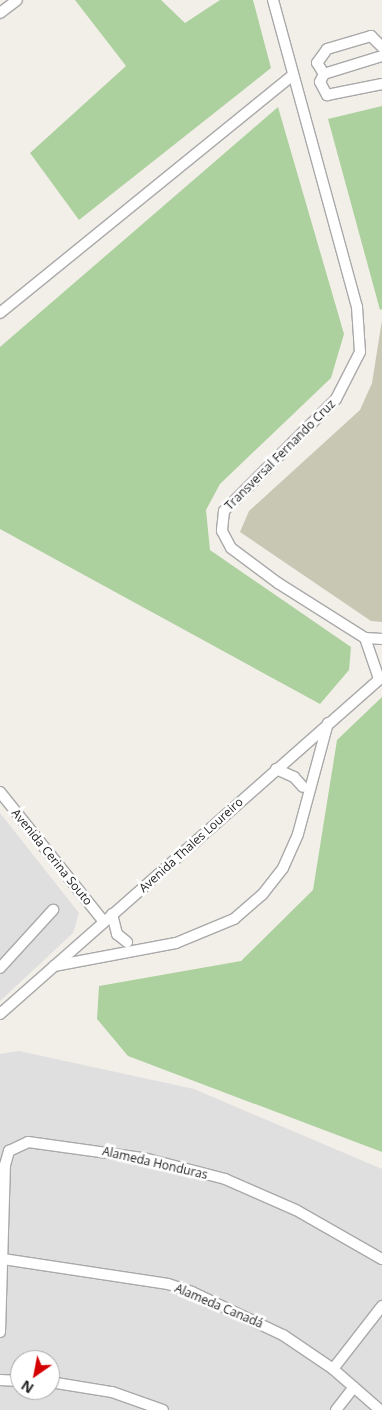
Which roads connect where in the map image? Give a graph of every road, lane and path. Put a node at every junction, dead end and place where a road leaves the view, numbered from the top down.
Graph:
1 (17, 0) edge
2 (273, 0) edge
3 (0, 14) edge
4 (382, 47) edge
5 (382, 56) edge
6 (324, 74) junction
7 (293, 75) junction
8 (382, 84) edge
9 (0, 313) edge
10 (366, 638) junction
11 (382, 638) edge
12 (381, 678) edge
13 (328, 722) junction
14 (276, 769) junction
15 (303, 788) dead end
16 (0, 792) edge
17 (53, 910) dead end
18 (108, 918) junction
19 (127, 942) dead end
20 (53, 967) junction
21 (0, 968) edge
22 (0, 1014) edge
23 (3, 1259) junction
24 (382, 1259) edge
25 (382, 1306) edge
26 (378, 1315) edge
27 (0, 1332) edge
28 (333, 1369) junction
29 (60, 1384) edge
30 (354, 1387) junction
31 (163, 1410) edge
32 (336, 1410) edge
33 (380, 1410) edge

1 - 3 street
2 - 7 street, Transversal Fernando Cruz
4 - 6 street
5 - 6 street
6 - 8 street
7 - 9 street
7 - 10 street, Transversal Fernando Cruz
10 - 11 street
10 - 12 street
12 - 13 street, Avenida Thales Loureiro
13 - 14 street, Avenida Thales Loureiro
13 - 20 street
14 - 15 street
14 - 18 street, Avenida Thales Loureiro
16 - 18 street, Avenida Cerina Souto
17 - 21 street
18 - 19 street, Avenida Cerina Souto
18 - 20 street, Avenida Thales Loureiro
20 - 22 street, Avenida Thales Loureiro
23 - 24 street, Alameda Honduras
23 - 27 street
23 - 28 street, Alameda Canadá
25 - 26 street
26 - 28 street
28 - 30 street, Alameda Canadá
29 - 31 street
30 - 32 street
30 - 33 street, Alameda Canadá

